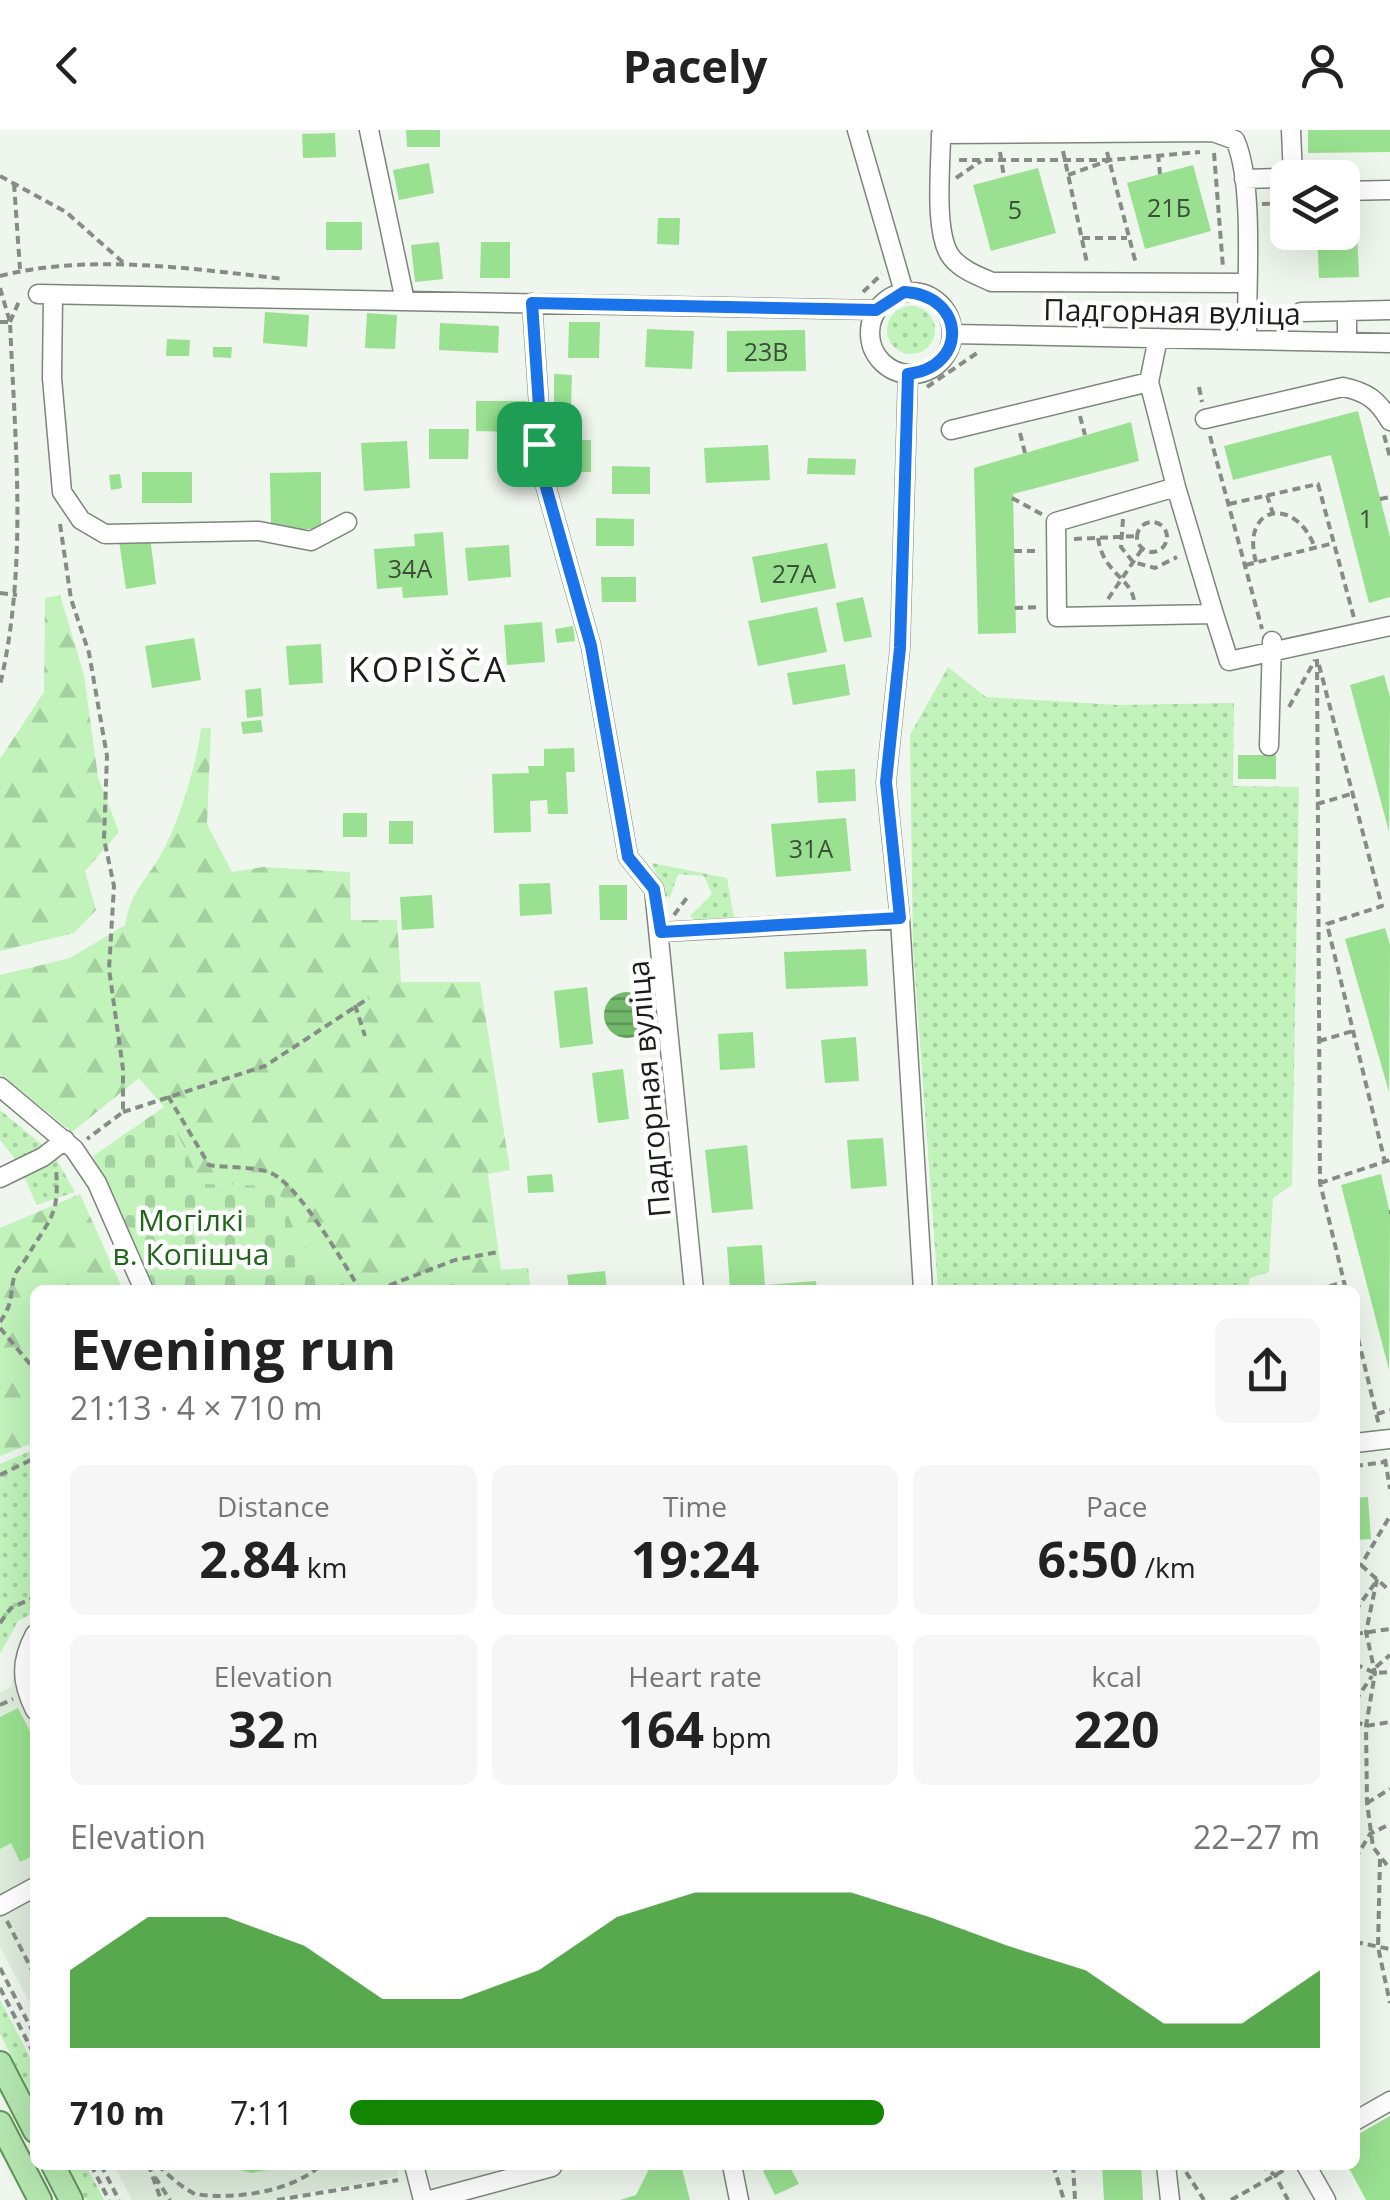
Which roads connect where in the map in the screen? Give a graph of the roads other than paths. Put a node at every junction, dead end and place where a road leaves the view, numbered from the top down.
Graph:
1 (369, 130) edge
2 (857, 130) edge
3 (1292, 130) edge
4 (1286, 160) edge
5 (1270, 182) edge
6 (1244, 184) junction
7 (1390, 190) edge
8 (1360, 191) edge
9 (1246, 283) junction
10 (904, 292) junction
11 (405, 301) junction
12 (532, 303) junction
13 (876, 310) junction
14 (1390, 310) edge
15 (1347, 311) junction
16 (1301, 312) dead end
17 (952, 334) junction
18 (1158, 338) junction
19 (1247, 340) junction
20 (1347, 342) junction
21 (1390, 343) edge
22 (908, 374) junction
23 (1149, 382) junction
24 (1205, 419) road end
25 (1386, 422) edge
26 (951, 430) dead end
27 (1176, 488) junction
28 (347, 522) dead end
29 (1214, 614) junction
30 (1390, 626) edge
31 (1270, 650) junction
32 (1269, 746) dead end
33 (900, 918) junction
34 (661, 932) junction
35 (0, 1087) edge
36 (70, 1144) junction
37 (0, 1178) edge
38 (142, 1285) edge
39 (694, 1285) edge
40 (924, 1285) edge
41 (1386, 1440) edge
42 (1360, 1443) edge
43 (30, 1644) edge
44 (30, 1697) edge
45 (30, 1891) edge
46 (2, 1910) edge
47 (0, 2063) edge
48 (1390, 2101) edge
49 (1360, 2117) edge
50 (30, 2120) edge
51 (0, 2123) edge
52 (56, 2170) edge
53 (541, 2170) edge
54 (733, 2170) edge
55 (1167, 2170) edge
56 (1309, 2170) edge
57 (416, 2171) edge
58 (40, 2200) edge
59 (71, 2200) edge
60 (427, 2200) edge
61 (739, 2200) edge
62 (1170, 2200) edge
63 (1326, 2200) edge

1 - 11 street
2 - 10 street
3 - 4 street
5 - 6 street
6 - 9 street
6 - 9 street
7 - 8 street
9 - 19 street
10 - 13 street
10 - 17 street
11 - 12 street
11 - 28 street
12 - 13 street
12 - 34 street, Падгорная вуліца
13 - 22 street
14 - 15 street
15 - 16 street
15 - 20 street
17 - 18 street, Падгорная вуліца
17 - 22 street
18 - 19 street, Падгорная вуліца
18 - 23 street
19 - 20 street, Падгорная вуліца
20 - 21 street, Падгорная вуліца
22 - 33 street
23 - 26 street
23 - 27 street
24 - 25 street
27 - 29 street
27 - 29 street
29 - 31 street
30 - 31 street
31 - 32 street
33 - 34 street
33 - 40 street
34 - 39 street, Падгорная вуліца
35 - 36 street
36 - 37 street
36 - 38 street
41 - 42 street
43 - 44 street
45 - 46 street
47 - 50 main road
48 - 49 street
51 - 58 main road
52 - 59 main road
53 - 60 street
54 - 61 street
55 - 62 street
56 - 63 street
57 - 60 street

